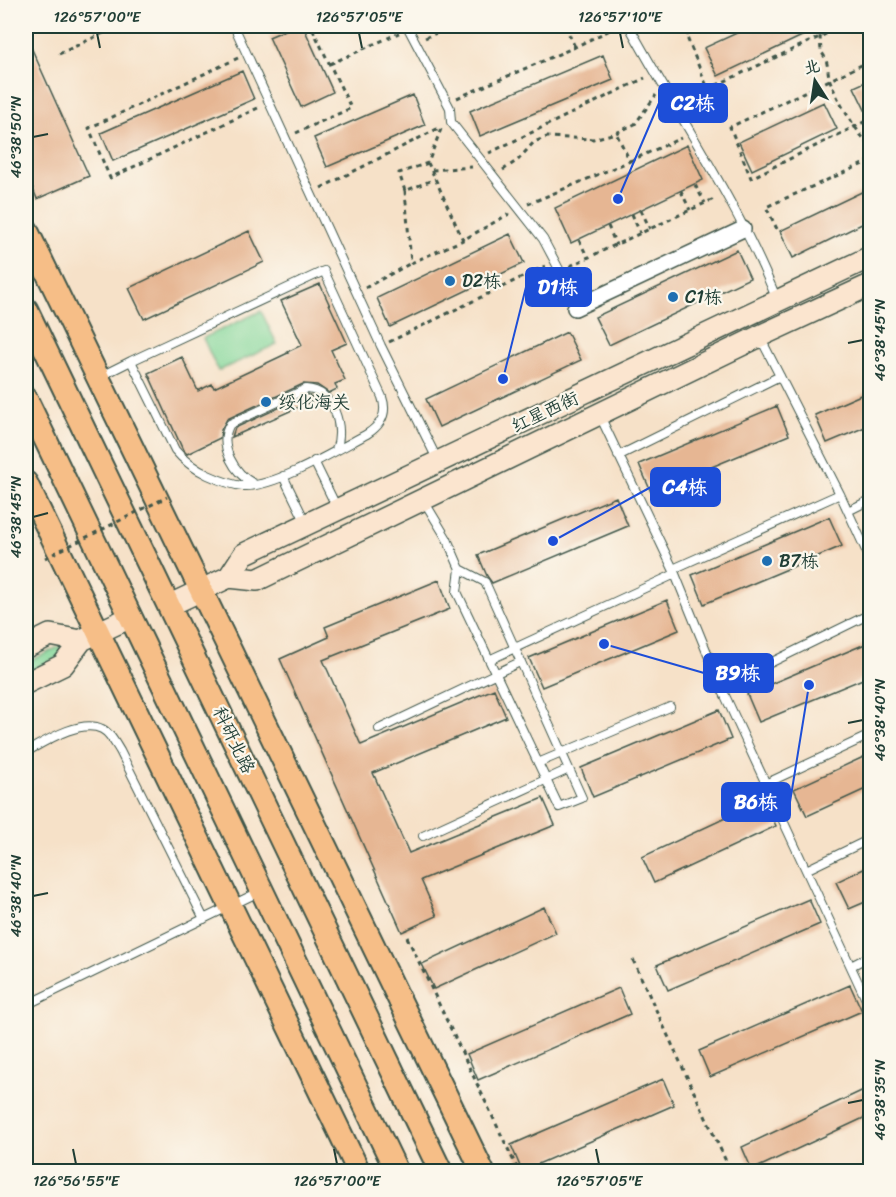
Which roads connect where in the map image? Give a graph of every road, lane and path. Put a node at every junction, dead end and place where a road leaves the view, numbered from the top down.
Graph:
1 (118, 26) edge
2 (234, 26) edge
3 (311, 26) edge
4 (452, 26) edge
5 (519, 26) edge
6 (527, 26) edge
7 (565, 26) edge
8 (619, 26) edge
9 (628, 26) edge
10 (707, 26) edge
11 (843, 26) edge
12 (407, 27) edge
13 (820, 36) junction
14 (415, 43) junction
15 (575, 47) junction
16 (59, 54) dead end
17 (247, 54) junction
18 (870, 62) edge
19 (330, 64) junction
20 (655, 73) junction
21 (830, 81) junction
22 (665, 90) junction
23 (447, 102) junction
24 (270, 103) junction
25 (870, 119) edge
26 (854, 126) junction
27 (616, 133) junction
28 (692, 134) junction
29 (286, 137) junction
30 (870, 147) edge
31 (479, 158) junction
32 (630, 161) junction
33 (870, 161) edge
34 (428, 163) junction
35 (486, 166) junction
36 (432, 170) junction
37 (492, 175) junction
38 (436, 179) junction
39 (695, 184) dead end
40 (405, 191) junction
41 (681, 191) dead end
42 (312, 192) junction
43 (727, 193) junction
44 (705, 203) junction
45 (519, 208) junction
46 (641, 210) dead end
47 (690, 210) junction
48 (632, 214) dead end
49 (608, 226) dead end
50 (26, 229) edge
51 (650, 229) junction
52 (743, 229) junction
53 (777, 229) dead end
54 (640, 233) junction
55 (463, 240) junction
56 (579, 240) dead end
57 (616, 245) junction
58 (870, 257) edge
59 (588, 258) junction
60 (555, 262) junction
61 (411, 263) junction
62 (560, 271) junction
63 (870, 285) edge
64 (357, 292) junction
65 (773, 304) junction
66 (575, 308) joint
67 (26, 309) edge
68 (769, 332) junction
69 (381, 346) junction
70 (131, 361) junction
71 (109, 372) dead end
72 (780, 376) junction
73 (26, 399) edge
74 (600, 415) junction
75 (336, 450) junction
76 (618, 456) junction
77 (314, 461) junction
78 (438, 462) junction
79 (411, 475) junction
80 (283, 476) junction
81 (26, 483) edge
82 (256, 485) junction
83 (840, 494) junction
84 (167, 497) dead end
85 (424, 500) junction
86 (870, 500) edge
87 (338, 510) junction
88 (848, 511) junction
89 (307, 524) junction
90 (45, 558) dead end
91 (870, 559) edge
92 (460, 569) junction
93 (674, 572) junction
94 (229, 577) junction
95 (201, 590) junction
96 (170, 605) junction
97 (870, 614) edge
98 (131, 617) junction
99 (90, 637) junction
100 (26, 647) edge
101 (513, 648) junction
102 (489, 660) junction
103 (520, 662) junction
104 (496, 674) junction
105 (26, 683) edge
106 (721, 687) junction
107 (670, 707) dead end
108 (379, 729) dead end
109 (870, 735) edge
110 (26, 752) edge
111 (561, 752) junction
112 (538, 763) junction
113 (569, 769) junction
114 (546, 780) junction
115 (765, 784) junction
116 (423, 836) dead end
117 (870, 838) edge
118 (806, 870) junction
119 (263, 890) junction
120 (231, 906) junction
121 (204, 919) junction
122 (407, 936) dead end
123 (870, 956) edge
124 (633, 960) dead end
125 (851, 966) junction
126 (26, 1005) edge
127 (870, 1008) edge
128 (359, 1172) edge
129 (397, 1172) edge
130 (441, 1172) edge
131 (483, 1172) edge
132 (519, 1172) edge
133 (731, 1172) edge

1 - 16 path
2 - 17 lane
3 - 19 path
4 - 14 path
5 - 6 path
7 - 15 path
8 - 15 path
9 - 20 lane
10 - 13 path
11 - 13 path
12 - 14 lane
12 - 19 path
13 - 21 path
14 - 23 lane
15 - 23 path
17 - 24 lane
17 - 24 path
18 - 21 path
19 - 29 path
20 - 22 lane
20 - 31 path
21 - 26 path
21 - 26 path
22 - 27 path
22 - 28 lane
23 - 31 lane
24 - 29 lane
25 - 26 path
26 - 30 path
27 - 32 path
27 - 37 path
28 - 32 path
28 - 43 lane
29 - 42 lane
31 - 35 lane
32 - 45 path
33 - 53 path
34 - 36 path
34 - 40 path
34 - 42 path
35 - 36 path
35 - 37 lane
36 - 38 path
37 - 45 lane
38 - 40 path
38 - 55 path
39 - 44 path
40 - 61 path
41 - 47 path
42 - 64 lane
43 - 44 path
43 - 52 lane
44 - 47 path
45 - 55 path
45 - 60 lane
46 - 51 path
47 - 51 path
48 - 54 path
49 - 57 path
50 - 95 main road
51 - 54 path
52 - 65 lane
52 - 66 street
54 - 57 path
55 - 61 path
56 - 59 path
57 - 59 path
58 - 65 main road, 红星西街
59 - 62 path
60 - 62 lane
60 - 69 path
61 - 64 path
62 - 66 lane
63 - 68 main road, 红星西街
64 - 69 lane
65 - 68 main road
65 - 78 main road, 红星西街
67 - 96 main road, 科研北路
68 - 72 lane
68 - 74 main road, 红星西街
69 - 78 lane
70 - 71 lane
70 - 75 lane
70 - 82 lane
72 - 76 lane
72 - 83 lane
73 - 98 main road
74 - 76 lane
74 - 85 main road, 红星西街
75 - 77 lane
75 - 82 lane
76 - 93 lane
77 - 80 lane
77 - 87 lane
78 - 79 main road, 红星西街
79 - 85 main road
79 - 87 main road, 红星西街
80 - 82 lane
80 - 89 lane
81 - 99 main road
83 - 88 lane
83 - 93 lane
84 - 90 path, bridge
85 - 92 lane
85 - 94 main road, 红星西街
86 - 88 lane
87 - 89 main road, 红星西街
88 - 91 lane
89 - 94 main road, 红星西街
92 - 101 lane
92 - 102 lane
93 - 101 lane
93 - 106 lane
94 - 95 main road, 红星西街
95 - 96 main road, 红星西街
95 - 131 main road
96 - 130 main road, 科研北路
97 - 106 lane
98 - 99 main road
98 - 119 main road
99 - 100 main road
99 - 105 main road
99 - 120 main road
101 - 102 lane
101 - 103 lane
102 - 104 lane
103 - 104 lane
103 - 111 lane
104 - 108 lane
104 - 112 lane
106 - 115 lane
107 - 111 lane
109 - 115 lane
110 - 121 lane
111 - 112 lane
111 - 113 lane
112 - 114 lane
113 - 114 lane
113 - 114 lane
114 - 116 lane
115 - 118 lane
117 - 118 lane
118 - 125 lane
119 - 120 lane
119 - 129 main road
120 - 121 lane
120 - 128 main road
121 - 126 lane
122 - 132 path
123 - 125 lane
124 - 133 path
125 - 127 lane

